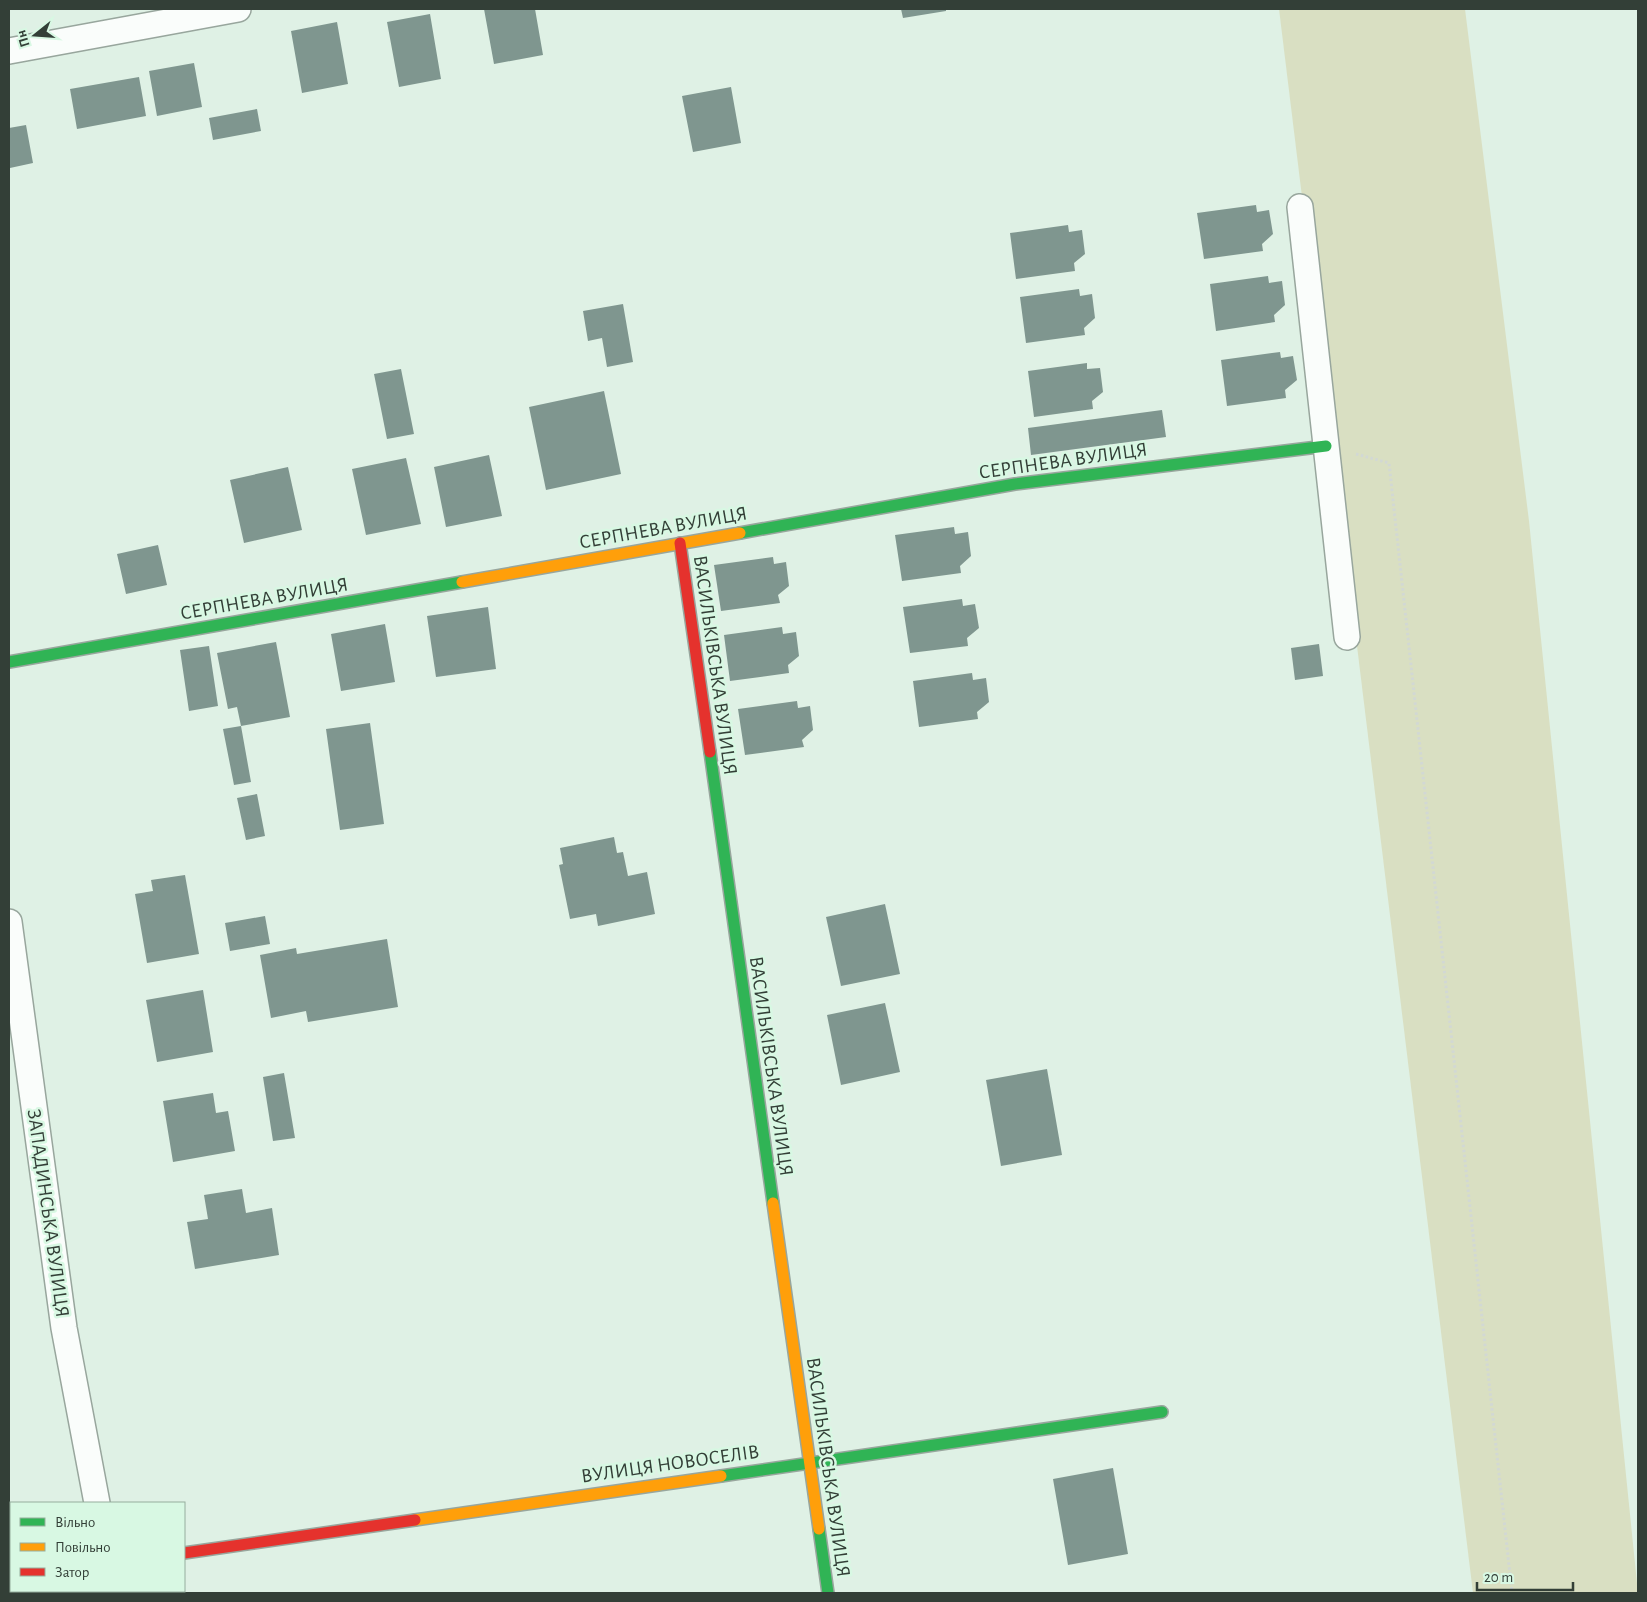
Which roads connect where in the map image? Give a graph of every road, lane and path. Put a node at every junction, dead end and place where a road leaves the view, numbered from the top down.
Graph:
1 (238, 9) edge
2 (209, 12) edge
3 (9, 50) edge
4 (1300, 208) dead end
5 (1326, 446) junction
6 (680, 543) junction
7 (1347, 637) dead end
8 (9, 662) edge
9 (9, 922) edge
10 (1162, 1412) dead end
11 (809, 1462) junction
12 (97, 1502) edge
13 (185, 1553) edge
14 (828, 1593) edge
15 (1512, 1593) edge

1 - 2 street
2 - 3 street
4 - 5 street
5 - 6 street, СЕРПНЕВА ВУЛИЦЯ
5 - 7 street
5 - 15 path
6 - 8 street, СЕРПНЕВА ВУЛИЦЯ
6 - 11 street, ВАСИЛЬКІВСЬКА ВУЛИЦЯ
9 - 12 street, ЗАПАДИНСЬКА ВУЛИЦЯ
10 - 11 street, ВУЛИЦЯ НОВОСЕЛІВ
11 - 13 street, ВУЛИЦЯ НОВОСЕЛІВ
11 - 14 street, ВАСИЛЬКІВСЬКА ВУЛИЦЯ

